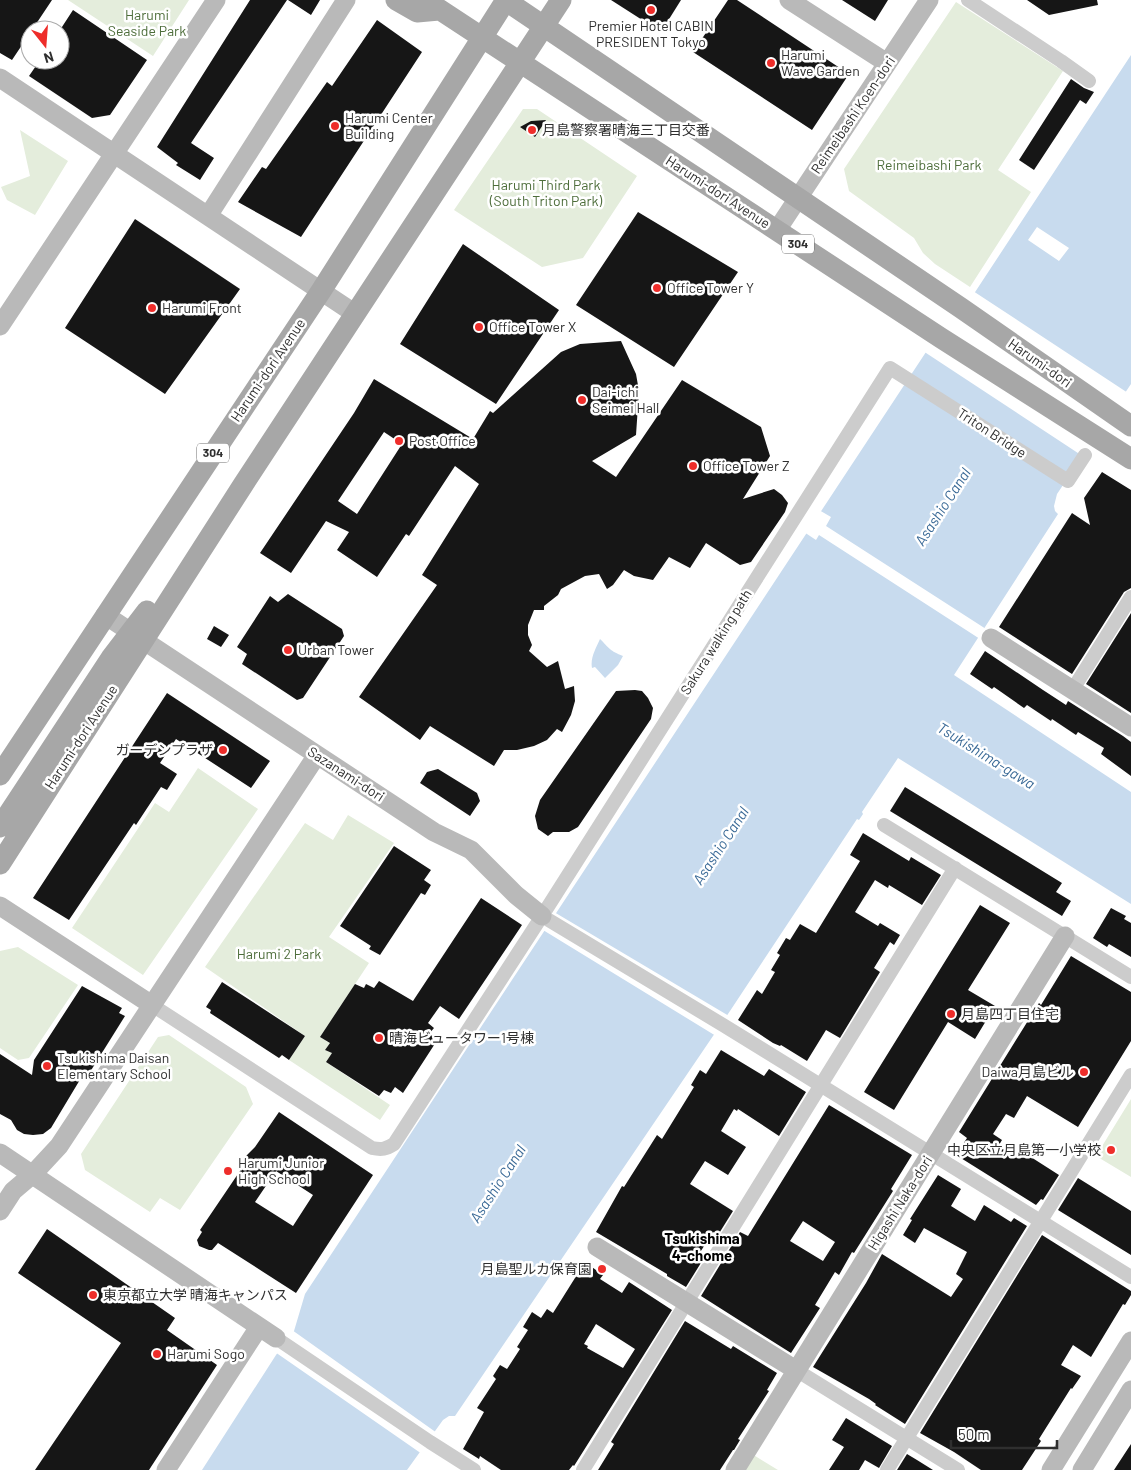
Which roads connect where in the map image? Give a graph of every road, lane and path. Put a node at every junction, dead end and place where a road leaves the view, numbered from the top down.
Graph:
1 (216, 0) edge
2 (346, 0) edge
3 (396, 0) edge
4 (506, 0) edge
5 (561, 0) edge
6 (928, 0) edge
7 (968, 0) edge
8 (800, 3) edge
9 (432, 5) edge
10 (544, 26) junction
11 (482, 38) junction
12 (520, 63) junction
13 (887, 63) junction
14 (0, 78) edge
15 (1089, 81) dead end
16 (115, 154) junction
17 (798, 198) junction
18 (208, 216) junction
19 (776, 230) junction
20 (321, 291) junction
21 (961, 308) joint
22 (354, 313) junction
23 (0, 326) edge
24 (890, 368) joint
25 (1125, 422) edge
26 (1085, 455) dead end
27 (1131, 458) edge
28 (1131, 597) edge
29 (105, 615) junction
30 (137, 637) junction
31 (991, 638) dead end
32 (1073, 689) junction
33 (1131, 728) edge
34 (317, 755) junction
35 (0, 775) edge
36 (884, 825) dead end
37 (0, 827) edge
38 (0, 864) edge
39 (954, 868) junction
40 (0, 906) edge
41 (544, 918) junction
42 (1065, 936) junction
43 (1131, 977) edge
44 (152, 1005) junction
45 (1131, 1075) edge
46 (820, 1086) junction
47 (0, 1153) edge
48 (930, 1154) junction
49 (33, 1174) junction
50 (0, 1211) edge
51 (1040, 1222) junction
52 (597, 1247) dead end
53 (1131, 1277) edge
54 (686, 1302) junction
55 (259, 1327) junction
56 (276, 1338) joint
57 (1131, 1341) edge
58 (796, 1370) junction
59 (1131, 1390) edge
60 (906, 1438) junction
61 (166, 1470) edge
62 (474, 1470) edge
63 (582, 1470) edge
64 (734, 1470) edge
65 (886, 1470) edge
66 (958, 1470) edge
67 (1051, 1470) edge
68 (1082, 1470) edge

1 - 16 street
2 - 18 street
3 - 9 main road
4 - 10 main road, Harumi-dori Avenue / 304
4 - 11 main road, Harumi-dori Avenue / 304
5 - 10 main road
6 - 13 street, Reimeibashi Koen-dori
7 - 15 street
8 - 13 street
9 - 11 main road, 304
10 - 12 main road, Harumi-dori Avenue
10 - 17 main road, Harumi-dori Avenue / 304
11 - 12 main road, Harumi-dori Avenue / 304
11 - 20 main road, Harumi-dori Avenue / 304
12 - 19 main road, Harumi-dori Avenue / 304
12 - 22 main road, Harumi-dori Avenue
13 - 17 street, Reimeibashi Koen-dori
14 - 16 street
16 - 18 street
16 - 23 street
17 - 19 street, Reimeibashi Koen-dori
17 - 21 main road, Harumi-dori Avenue / 304
18 - 20 street
19 - 27 main road, Harumi-dori Avenue / 304
20 - 22 street
20 - 29 main road, Harumi-dori Avenue / 304
21 - 25 main road, Harumi-dori / 304
22 - 30 main road, Harumi-dori Avenue
24 - 26 street, Triton Bridge
24 - 41 street, Sakura walking path
28 - 32 street
29 - 30 street, Sazanami-dori
29 - 35 main road, Harumi-dori Avenue / 304
30 - 34 street, Sazanami-dori
30 - 37 main road, Harumi-dori Avenue
30 - 38 main road, Harumi-dori Avenue
31 - 32 street
32 - 33 street
34 - 41 street, Sazanami-dori
34 - 44 street
36 - 39 street
39 - 42 street
39 - 46 street
40 - 44 street
41 - 44 street, Sakura walking path
41 - 46 street
42 - 43 street
42 - 48 street, Higashi Naka-dori
44 - 49 street
45 - 51 street
46 - 48 street
46 - 54 street
47 - 49 street
48 - 51 street
48 - 58 street, Higashi Naka-dori
49 - 50 street
49 - 55 street
51 - 53 street
51 - 60 street
52 - 54 street
54 - 58 street
54 - 63 street
55 - 56 street
55 - 61 street
56 - 62 street
57 - 67 street
58 - 60 street
58 - 64 street, Higashi Naka-dori
59 - 68 street
60 - 65 street
60 - 66 street

